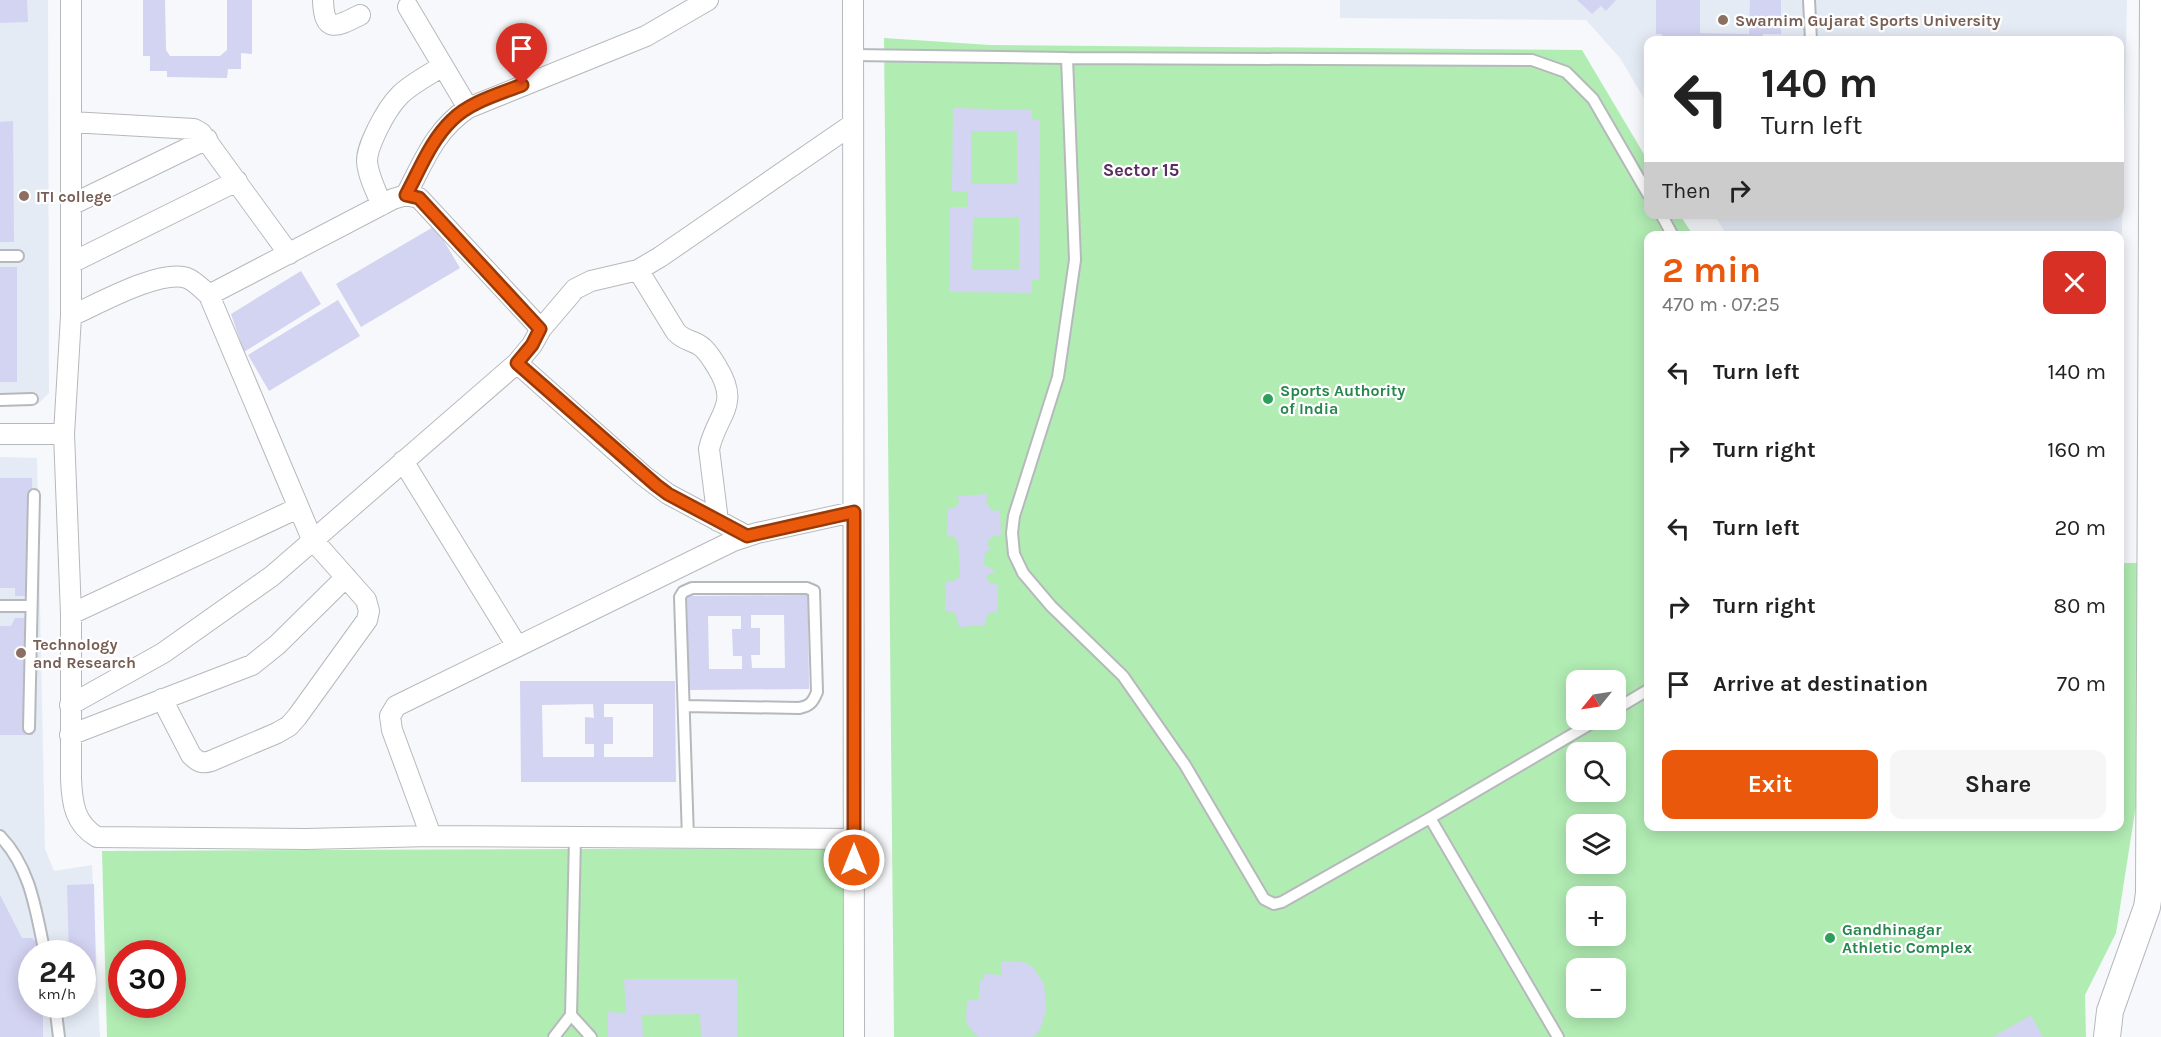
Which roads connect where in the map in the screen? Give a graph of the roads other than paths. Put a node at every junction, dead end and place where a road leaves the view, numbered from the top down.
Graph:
1 (71, 0) edge
2 (323, 0) edge
3 (708, 0) edge
4 (853, 0) edge
5 (1809, 0) edge
6 (2153, 0) edge
7 (408, 7) dead end
8 (360, 15) dead end
9 (1811, 36) edge
10 (853, 56) junction
11 (1067, 58) junction
12 (443, 66) junction
13 (468, 108) junction
14 (71, 123) junction
15 (853, 124) junction
16 (207, 139) junction
17 (237, 181) junction
18 (1644, 187) edge
19 (406, 195) junction
20 (71, 205) junction
21 (382, 205) junction
22 (289, 254) junction
23 (0, 256) edge
24 (18, 256) dead end
25 (71, 263) junction
26 (638, 270) junction
27 (210, 295) junction
28 (71, 316) junction
29 (540, 329) junction
30 (517, 363) junction
31 (32, 399) dead end
32 (0, 400) edge
33 (0, 434) edge
34 (64, 434) junction
35 (403, 461) junction
36 (34, 495) dead end
37 (298, 508) junction
38 (854, 512) junction
39 (718, 520) junction
40 (747, 536) junction
41 (312, 539) junction
42 (346, 578) junction
43 (0, 606) edge
44 (31, 606) junction
45 (71, 614) junction
46 (517, 646) junction
47 (1644, 692) edge
48 (162, 699) junction
49 (1626, 703) edge
50 (70, 705) junction
51 (684, 706) junction
52 (29, 728) dead end
53 (1580, 730) edge
54 (70, 735) junction
55 (1430, 819) junction
56 (0, 836) edge
57 (431, 836) junction
58 (575, 838) junction
59 (688, 838) junction
60 (854, 839) junction
61 (42, 940) edge
62 (571, 1015) junction
63 (57, 1018) edge
64 (59, 1037) edge
65 (554, 1037) edge
66 (591, 1037) edge
67 (854, 1037) edge
68 (1558, 1037) edge
69 (2107, 1037) edge

1 - 14 street
2 - 8 street
3 - 13 street
4 - 10 street
5 - 9 lane
6 - 69 street
7 - 12 street
10 - 11 lane
10 - 15 street
11 - 18 lane
11 - 55 lane
12 - 13 street
12 - 21 street
13 - 19 street
14 - 16 street
14 - 20 street
15 - 26 street
15 - 38 street
16 - 17 street
16 - 20 street
17 - 22 street
17 - 25 street
19 - 21 street
19 - 29 street
20 - 25 street
21 - 22 street
22 - 27 street
23 - 24 lane
25 - 28 street
26 - 29 street
26 - 39 street
27 - 28 street
27 - 37 street
28 - 34 street
29 - 30 street
30 - 35 street
30 - 39 street
31 - 32 lane
33 - 34 street
34 - 45 street
35 - 41 street
35 - 46 street
36 - 44 lane
37 - 41 street
37 - 45 street
38 - 40 street
38 - 60 street
39 - 40 street
40 - 46 street
41 - 42 street
41 - 50 street
42 - 48 street
42 - 48 street
43 - 44 lane
44 - 52 lane
45 - 50 street
46 - 57 street
47 - 49 lane
48 - 54 street
50 - 54 street
51 - 51 lane
51 - 59 lane
53 - 55 lane
54 - 57 street
55 - 68 lane
56 - 61 lane
57 - 58 street
58 - 59 street
58 - 62 lane
59 - 60 street
60 - 67 street
62 - 65 lane
62 - 66 lane
63 - 64 lane

